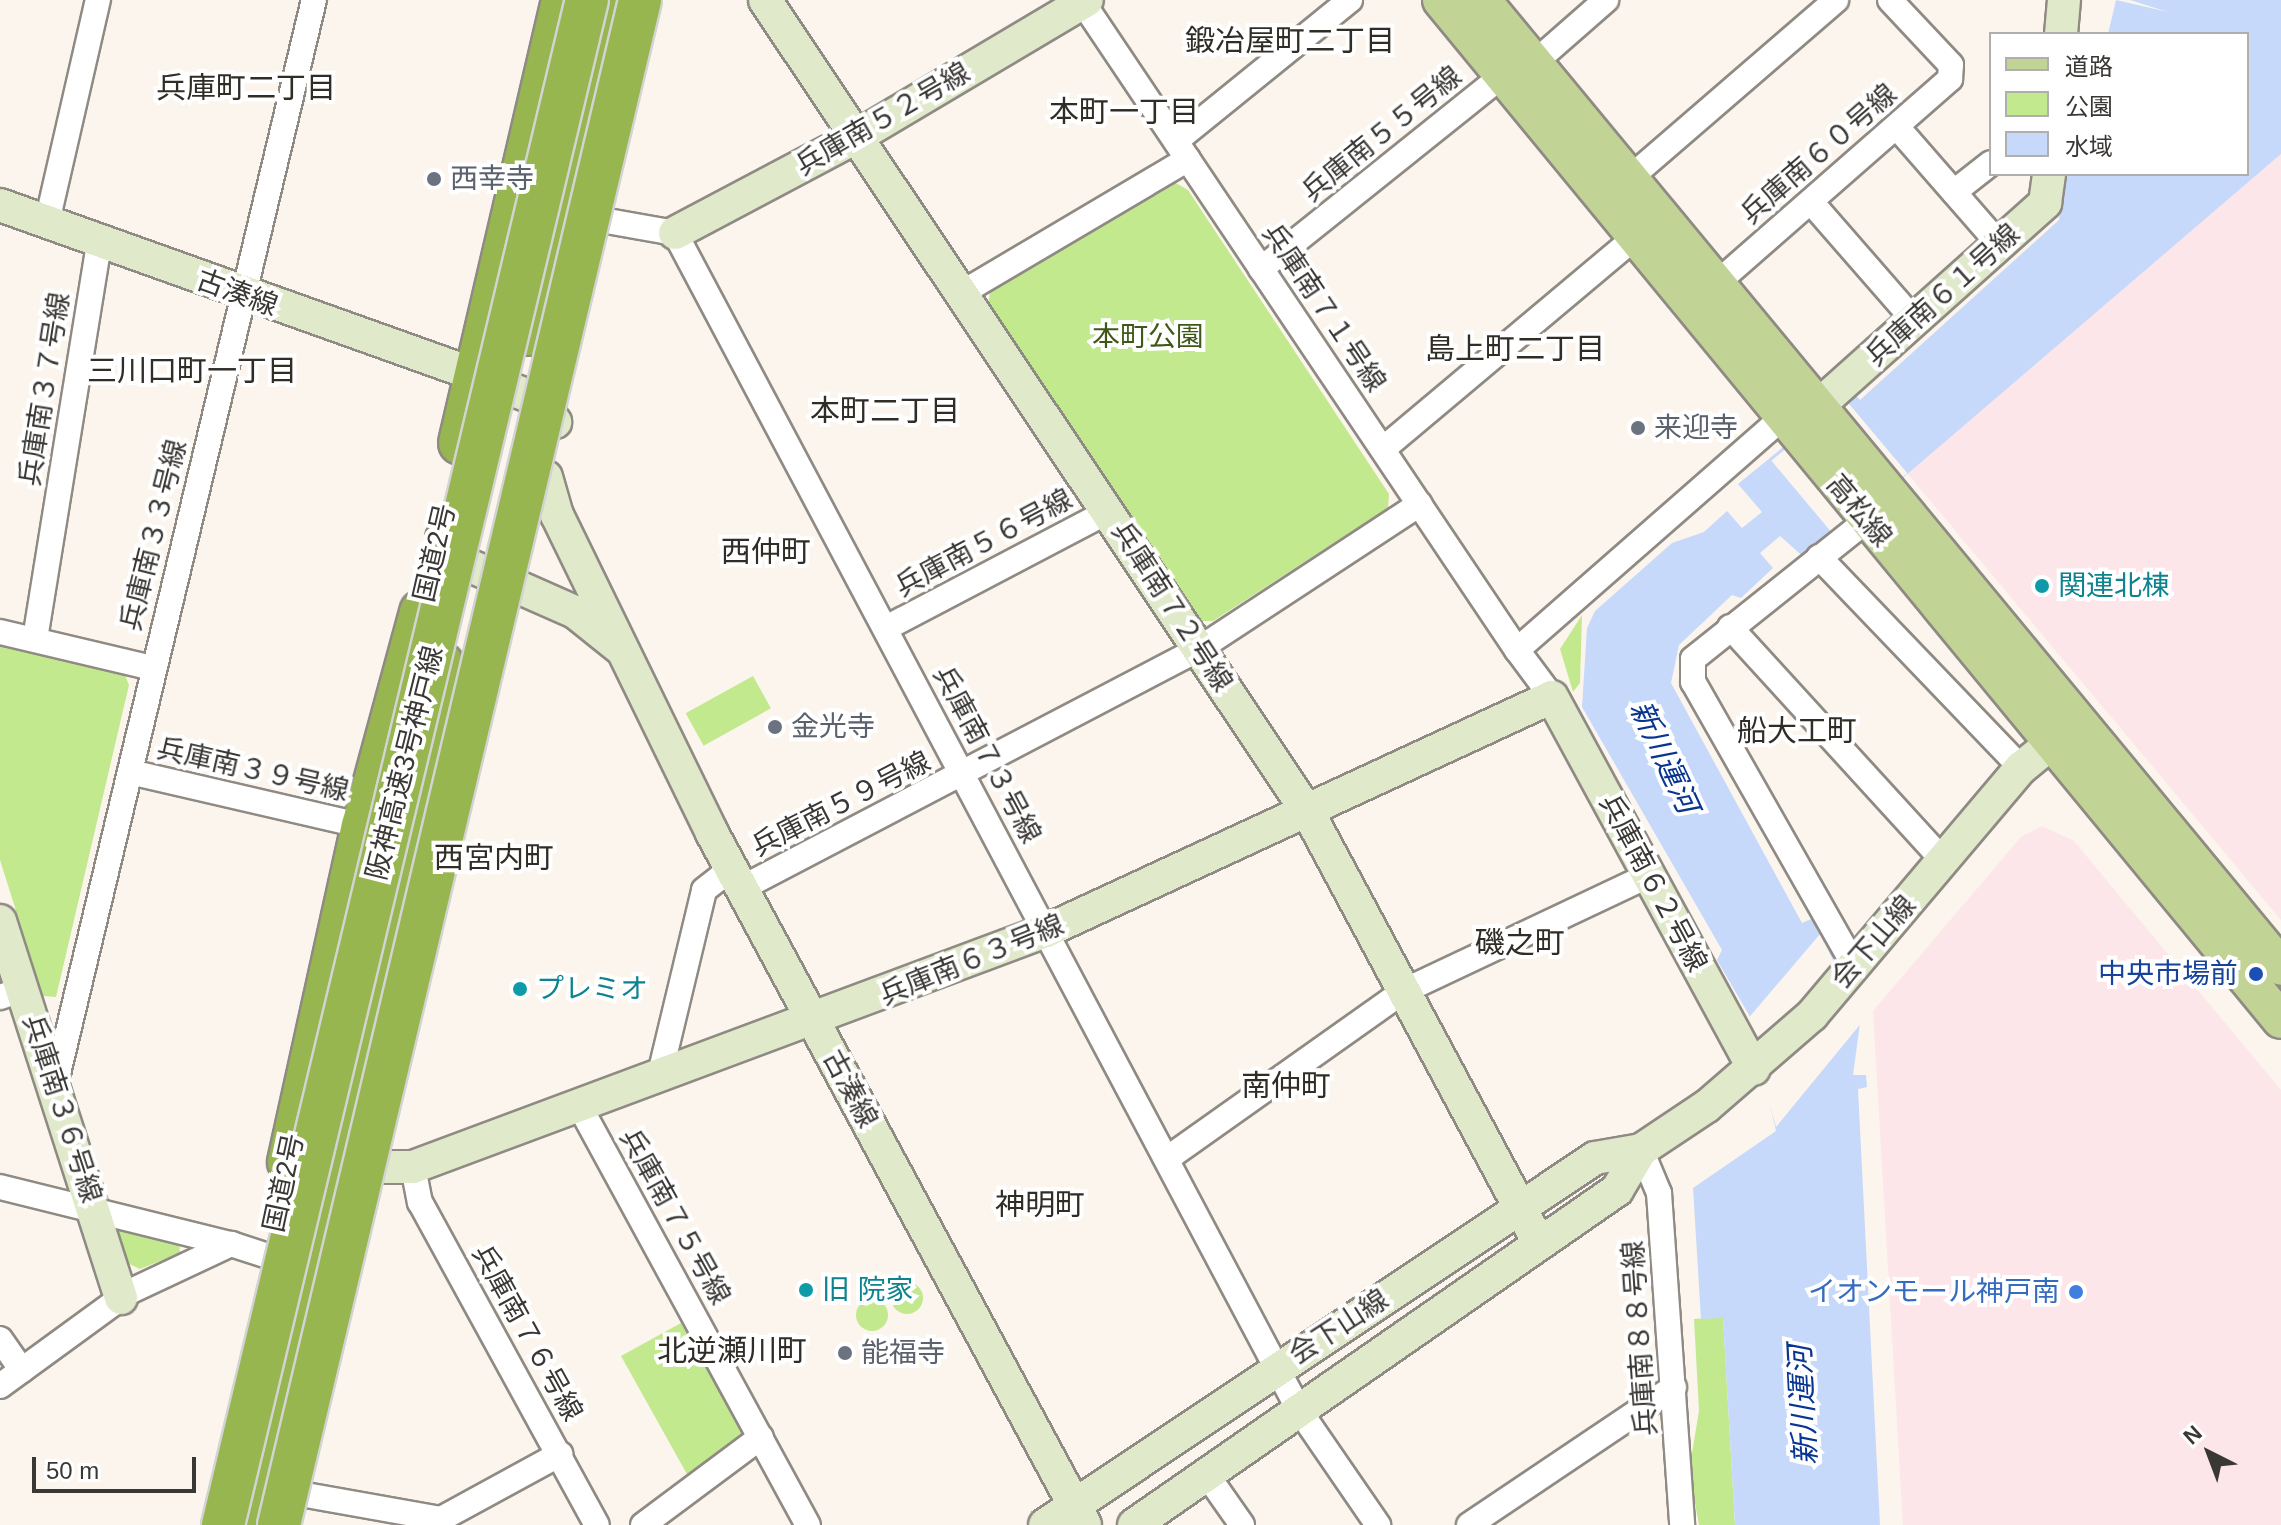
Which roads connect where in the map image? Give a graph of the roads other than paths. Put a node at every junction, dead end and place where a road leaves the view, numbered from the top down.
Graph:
1 (98, 0) edge
2 (314, 0) edge
3 (563, 0) edge
4 (587, 0) edge
5 (611, 0) edge
6 (640, 0) edge
7 (661, 0) edge
8 (765, 0) edge
9 (1350, 0) edge
10 (1441, 0) edge
11 (1482, 0) edge
12 (1606, 0) edge
13 (1836, 0) edge
14 (1890, 0) edge
15 (2064, 0) edge
16 (1084, 1) edge
17 (2061, 32) edge
18 (1518, 69) junction
19 (1897, 127) junction
20 (858, 136) junction
21 (1182, 150) junction
22 (1989, 165) edge
23 (2049, 176) edge
24 (1631, 177) junction
25 (1954, 192) junction
26 (1811, 202) junction
27 (0, 205) edge
28 (607, 221) junction
29 (47, 222) junction
30 (675, 233) junction
31 (1636, 237) junction
32 (99, 242) junction
33 (1999, 244) junction
34 (1261, 269) junction
35 (1717, 283) junction
36 (965, 291) junction
37 (242, 296) junction
38 (1914, 320) junction
39 (476, 375) junction
40 (1805, 418) junction
41 (556, 423) junction
42 (1383, 449) junction
43 (546, 477) junction
44 (1420, 504) junction
45 (1109, 511) junction
46 (1864, 517) junction
47 (440, 533) junction
48 (1819, 557) junction
49 (520, 586) junction
50 (1730, 627) junction
51 (886, 628) junction
52 (491, 629) junction
53 (0, 632) edge
54 (35, 639) junction
55 (1199, 649) junction
56 (622, 650) junction
57 (1517, 650) junction
58 (152, 668) junction
59 (1546, 698) junction
60 (2079, 720) junction
61 (2051, 743) junction
62 (2021, 768) junction
63 (130, 772) junction
64 (962, 776) junction
65 (1309, 814) junction
66 (363, 826) junction
67 (1944, 861) junction
68 (1649, 875) junction
69 (737, 878) junction
70 (0, 921) edge
71 (1046, 931) junction
72 (2281, 967) edge
73 (1849, 972) junction
74 (1404, 991) junction
75 (11, 993) edge
76 (2281, 1020) edge
77 (814, 1022) junction
78 (1756, 1066) junction
79 (659, 1078) junction
80 (55, 1086) junction
81 (580, 1107) junction
82 (1641, 1150) junction
83 (1168, 1158) junction
84 (399, 1167) junction
85 (0, 1188) edge
86 (96, 1210) junction
87 (1520, 1211) junction
88 (1537, 1240) junction
89 (250, 1250) junction
90 (121, 1298) junction
91 (0, 1339) edge
92 (1277, 1367) junction
93 (22, 1370) junction
94 (0, 1386) edge
95 (1674, 1387) junction
96 (1299, 1410) junction
97 (761, 1437) junction
98 (560, 1454) junction
99 (1207, 1475) junction
100 (303, 1510) edge
101 (1078, 1515) edge
102 (252, 1524) edge
103 (201, 1525) edge
104 (597, 1525) edge
105 (643, 1525) edge
106 (808, 1525) edge
107 (1045, 1525) edge
108 (1134, 1525) edge
109 (1242, 1525) edge
110 (1378, 1525) edge
111 (1469, 1525) edge
112 (1682, 1525) edge

1 - 29 street
2 - 37 street, 兵庫南３３号線
3 - 39 highway, 国道2号
4 - 102 highway, 阪神高速3号神戸線, bridge
5 - 52 highway, bridge
6 - 52 highway, 阪神高速3号神戸線, bridge
7 - 28 highway
8 - 20 street, 兵庫南７２号線
9 - 21 street
10 - 18 main road, 高松線
11 - 18 main road, 高松線
12 - 18 street, 兵庫南５５号線
13 - 24 street
14 - 19 street, 兵庫南６０号線
15 - 17 street
16 - 20 street, 兵庫南５２号線
16 - 21 street, 兵庫南７１号線
18 - 24 main road, 高松線
18 - 31 main road, 高松線
18 - 34 street, 兵庫南５５号線
19 - 25 street
19 - 26 street, 兵庫南６０号線
20 - 30 street, 兵庫南５２号線
20 - 36 street, 兵庫南７２号線
21 - 34 street, 兵庫南７１号線
21 - 36 street
22 - 25 street
23 - 33 street, 兵庫南６１号線
24 - 35 main road, 高松線
25 - 33 street
26 - 35 street, 兵庫南６０号線
26 - 38 street
27 - 29 street, 古湊線
28 - 30 street
28 - 41 highway
29 - 32 street, 古湊線
30 - 51 street, 兵庫南７３号線
31 - 40 main road, 高松線
31 - 42 street
32 - 37 street, 古湊線
32 - 54 street, 兵庫南３７号線
33 - 38 street, 兵庫南６１号線
34 - 42 street, 兵庫南７１号線
35 - 40 main road, 高松線
36 - 45 street, 兵庫南７２号線
37 - 39 street, 古湊線
37 - 58 street, 兵庫南３３号線
38 - 40 street, 兵庫南６１号線
39 - 41 street, 古湊線
39 - 47 highway, 国道2号
40 - 46 main road, 高松線
40 - 57 street
40 - 60 main road, 高松線
41 - 43 highway
42 - 44 street, 兵庫南７１号線
43 - 49 highway
43 - 56 street, 古湊線
44 - 55 street, 兵庫南５９号線
44 - 57 street, 兵庫南７１号線
45 - 51 street, 兵庫南５６号線
45 - 55 street, 兵庫南７２号線
46 - 48 street
46 - 61 main road, 高松線
47 - 49 street, 古湊線
47 - 66 highway, 国道2号
48 - 50 street
48 - 62 street
49 - 56 street, 古湊線
49 - 84 highway
50 - 67 street
50 - 73 street
51 - 64 street, 兵庫南７３号線
52 - 102 highway, 阪神高速3号神戸線, bridge
53 - 54 street
54 - 58 street
55 - 64 street, 兵庫南５９号線
55 - 65 street, 兵庫南７２号線
56 - 69 street, 古湊線
57 - 59 street, 兵庫南６２号線
58 - 63 street, 兵庫南３３号線
59 - 65 street, 兵庫南６３号線
59 - 68 street, 兵庫南６２号線
60 - 61 street, 会下山線
60 - 72 main road, 高松線
61 - 62 street, 会下山線
61 - 76 main road, 高松線
62 - 67 street, 会下山線
63 - 66 street, 兵庫南３９号線
63 - 80 street, 兵庫南３３号線
64 - 69 street, 兵庫南５９号線
64 - 71 street, 兵庫南７３号線
65 - 71 street, 兵庫南６３号線
65 - 74 street, 兵庫南７２号線
66 - 89 highway, 国道2号
67 - 73 street, 会下山線
68 - 74 street
68 - 78 street, 兵庫南６２号線
69 - 77 street, 古湊線
69 - 79 street, 兵庫南５９号線
70 - 75 street, 兵庫南３６号線
71 - 77 street, 兵庫南６３号線
71 - 83 street, 兵庫南７３号線
73 - 78 street, 会下山線
74 - 83 street
74 - 87 street, 兵庫南７２号線
75 - 80 street, 兵庫南３６号線
77 - 79 street, 兵庫南６３号線
77 - 101 street, 古湊線
78 - 82 street, 会下山線
79 - 81 street, 兵庫南６３号線
80 - 86 street, 兵庫南３６号線
81 - 84 street, 兵庫南６３号線
81 - 97 street, 兵庫南７５号線
82 - 87 street, 会下山線
82 - 88 street, 会下山線
82 - 95 street, 兵庫南８８号線
83 - 92 street, 兵庫南７３号線
84 - 98 street, 兵庫南７６号線
84 - 100 highway
85 - 86 street
86 - 89 street
86 - 90 street, 兵庫南３６号線
87 - 88 street, 兵庫南７２号線
87 - 92 street, 会下山線
88 - 96 street, 会下山線
89 - 90 street
89 - 103 highway, 国道2号
90 - 93 street
91 - 93 street
92 - 96 street, 兵庫南７３号線
92 - 101 street, 会下山線
93 - 94 street
95 - 111 street
95 - 112 street, 兵庫南８８号線
96 - 99 street, 会下山線
96 - 110 street, 兵庫南７３号線
97 - 105 street
97 - 106 street, 兵庫南７５号線
98 - 100 street
98 - 104 street, 兵庫南７６号線
99 - 108 street, 会下山線
99 - 109 street
101 - 107 street, 会下山線

